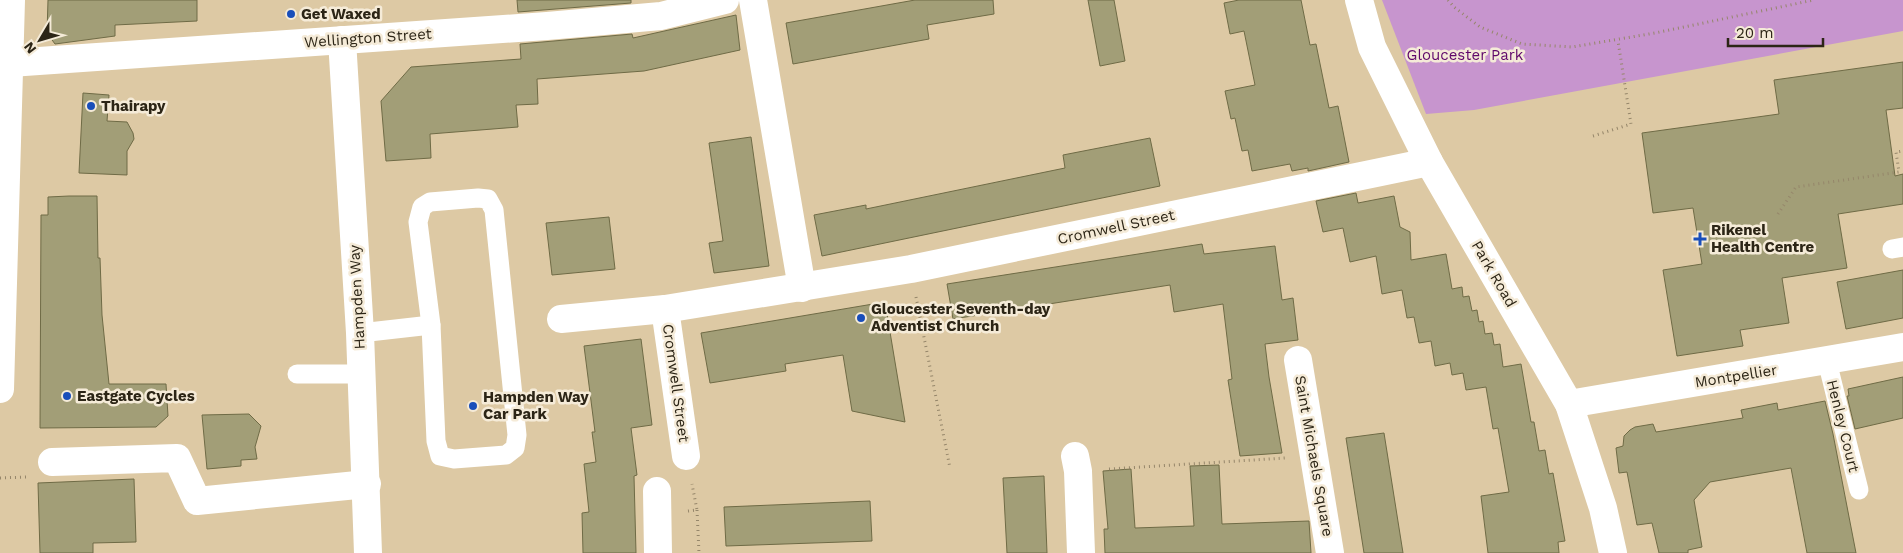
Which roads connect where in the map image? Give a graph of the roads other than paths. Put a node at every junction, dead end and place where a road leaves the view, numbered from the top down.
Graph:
1 (11, 0) edge
2 (725, 0) edge
3 (753, 0) edge
4 (1358, 0) edge
5 (660, 8) edge
6 (342, 40) junction
7 (10, 63) junction
8 (1429, 162) junction
9 (802, 288) junction
10 (665, 309) junction
11 (561, 319) dead end
12 (431, 325) junction
13 (360, 333) junction
14 (1903, 347) edge
15 (1298, 360) dead end
16 (1827, 361) junction
17 (297, 374) dead end
18 (361, 374) junction
19 (0, 389) edge
20 (1569, 404) junction
21 (686, 456) dead end
22 (52, 462) dead end
23 (1076, 463) road end
24 (367, 484) junction
25 (1859, 490) dead end
26 (657, 491) dead end
27 (368, 553) edge
28 (658, 553) edge
29 (1081, 553) edge
30 (1330, 553) edge
31 (1613, 553) edge

1 - 7 street
2 - 5 street, Wellington Street
3 - 9 street
4 - 8 street, Park Road
5 - 6 street, Wellington Street
6 - 7 street, Wellington Street
6 - 13 street, Hampden Way
7 - 19 street
8 - 9 street, Cromwell Street
8 - 20 street, Park Road
9 - 10 street, Cromwell Street
10 - 11 street, Cromwell Street
10 - 21 street, Cromwell Street
12 - 12 lane
12 - 13 lane
13 - 18 street, Hampden Way
14 - 16 street, Montpellier
15 - 30 street, Saint Michaels Square
16 - 20 street, Montpellier
16 - 25 lane, Henley Court
17 - 18 lane
18 - 24 street, Hampden Way
20 - 31 street, Park Road
22 - 24 street
23 - 29 street
24 - 27 street, Hampden Way
26 - 28 street

